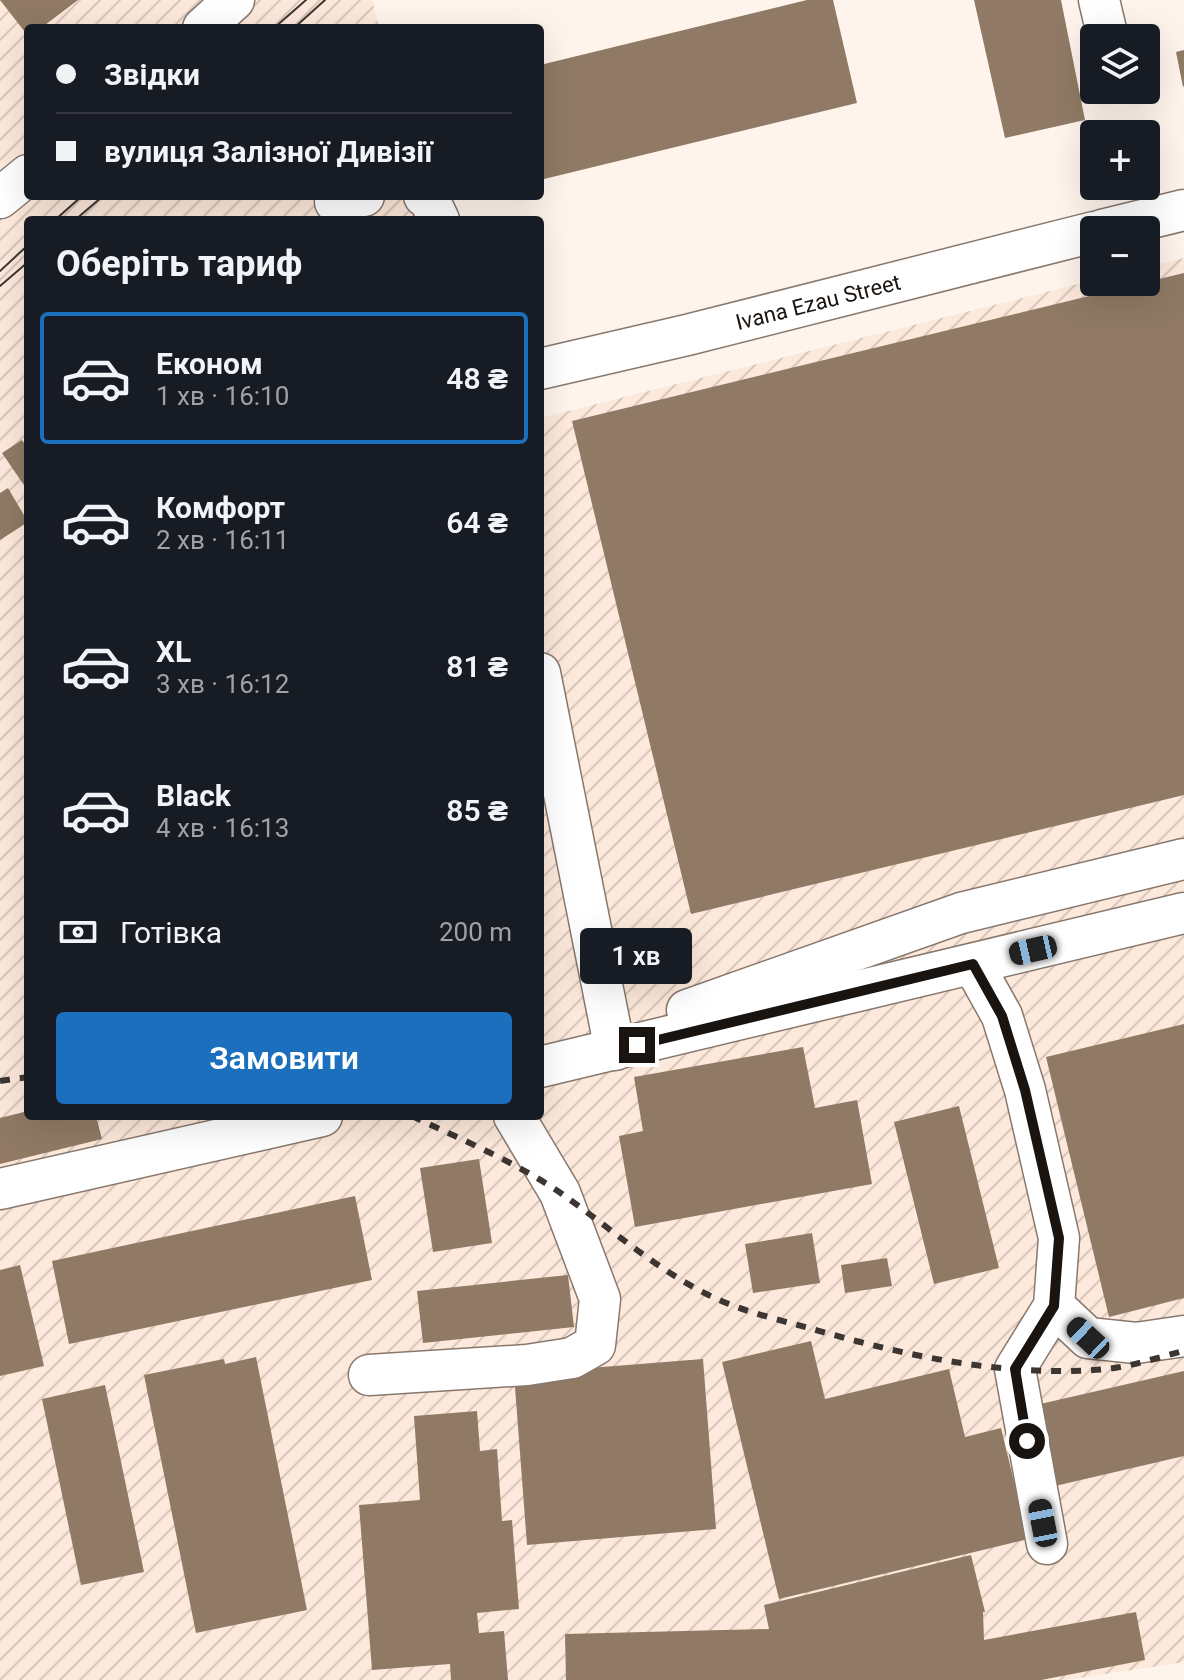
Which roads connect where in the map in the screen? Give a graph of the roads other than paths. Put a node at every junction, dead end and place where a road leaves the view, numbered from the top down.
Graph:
1 (234, 0) edge
2 (1099, 0) edge
3 (207, 24) edge
4 (1105, 24) edge
5 (24, 178) edge
6 (0, 198) edge
7 (1184, 210) edge
8 (1159, 216) edge
9 (1080, 236) edge
10 (544, 368) edge
11 (544, 693) edge
12 (1184, 859) edge
13 (1184, 913) edge
14 (973, 964) junction
15 (613, 1042) junction
16 (544, 1066) edge
17 (304, 1120) edge
18 (516, 1120) edge
19 (0, 1189) edge
20 (1054, 1306) junction
21 (1184, 1336) edge
22 (369, 1375) dead end
23 (1047, 1544) dead end

1 - 3 street
2 - 4 street
5 - 6 street
7 - 8 street
9 - 10 street, Ivana Ezau Street
11 - 15 street
12 - 15 street
13 - 14 street
14 - 15 street
14 - 20 street
15 - 16 street
17 - 19 street
18 - 22 street
20 - 21 street
20 - 23 street

